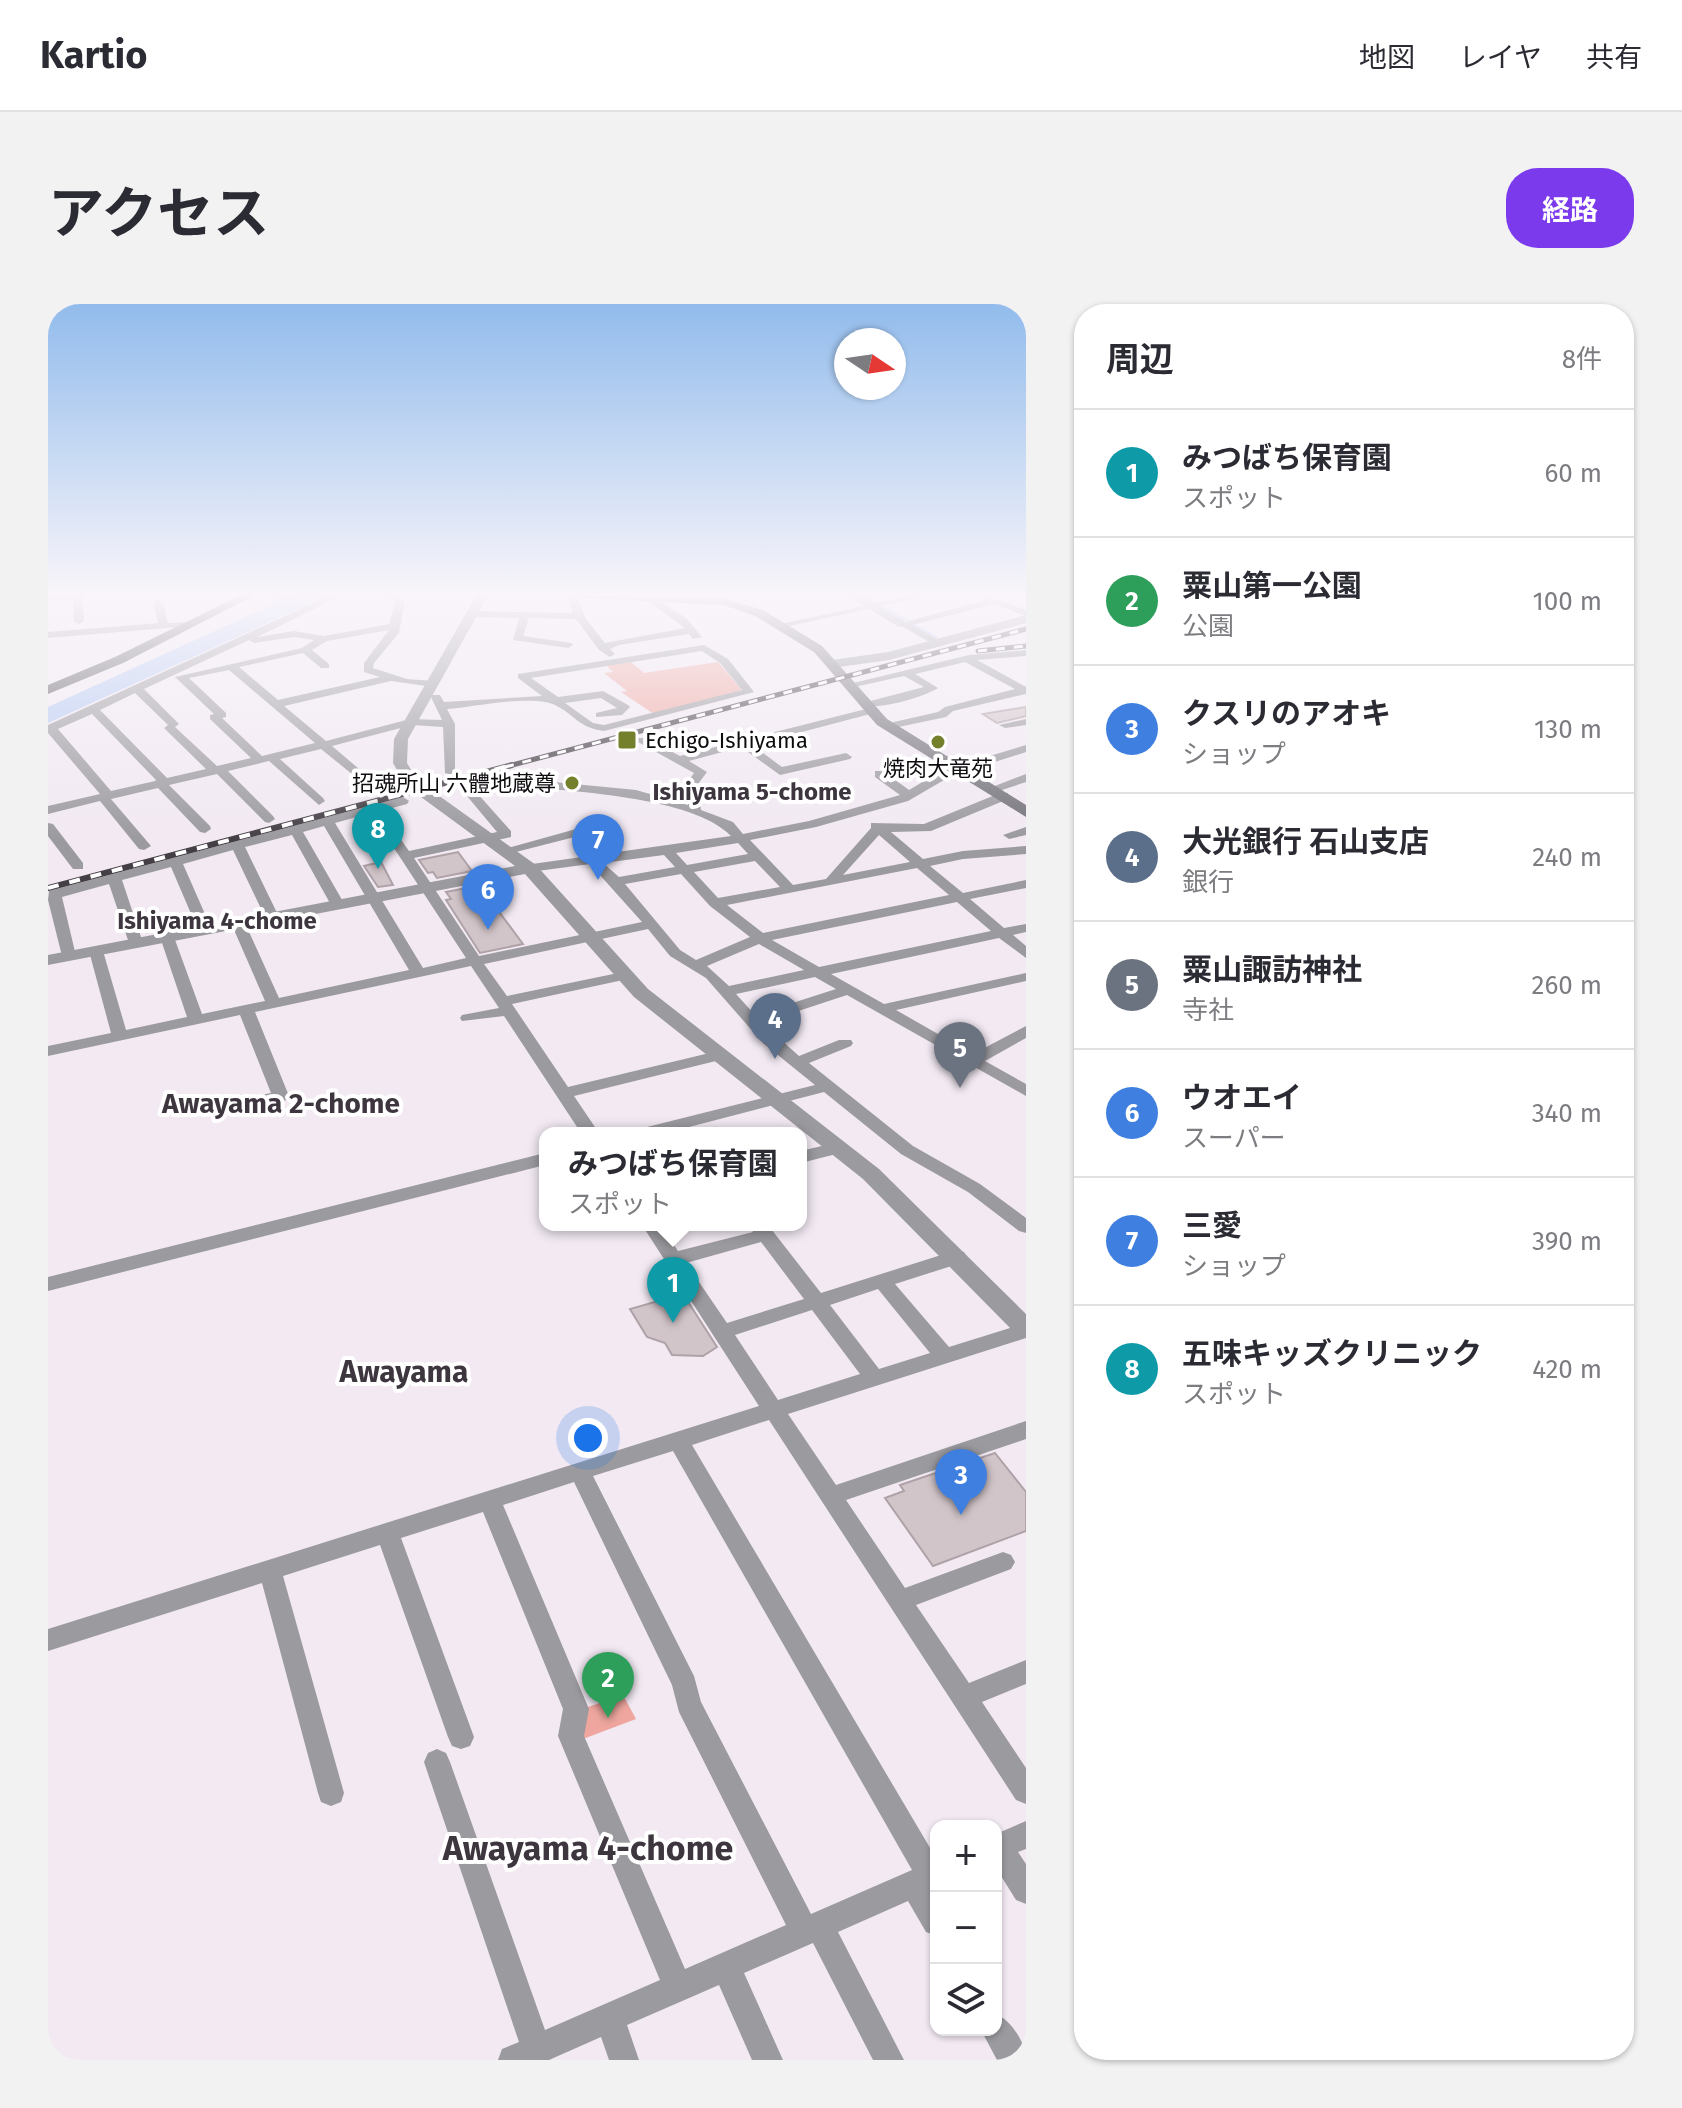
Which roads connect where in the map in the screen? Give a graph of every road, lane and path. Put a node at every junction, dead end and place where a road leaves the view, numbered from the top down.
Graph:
1 (81, 676) edge
2 (165, 676) edge
3 (186, 676) edge
4 (243, 676) edge
5 (384, 676) edge
6 (438, 676) edge
7 (522, 676) edge
8 (736, 676) edge
9 (842, 676) edge
10 (888, 676) edge
11 (911, 676) edge
12 (998, 676) edge
13 (181, 677) junction
14 (390, 678) junction
15 (156, 680) junction
16 (850, 685) junction
17 (432, 686) junction
18 (137, 689) junction
19 (48, 690) edge
20 (323, 690) junction
21 (1025, 690) edge
22 (579, 699) dead end
23 (555, 701) junction
24 (276, 704) junction
25 (351, 704) dead end
26 (441, 706) junction
27 (867, 707) junction
28 (93, 709) junction
29 (1026, 722) edge
30 (408, 724) junction
31 (449, 724) junction
32 (1005, 725) dead end
33 (889, 726) junction
34 (50, 729) edge
35 (642, 740) dead end
36 (322, 744) junction
37 (745, 745) junction
38 (1026, 748) edge
39 (264, 757) junction
40 (846, 757) dead end
41 (682, 759) junction
42 (959, 768) junction
43 (216, 769) junction
44 (451, 773) dead end
45 (879, 774) dead end
46 (1026, 778) edge
47 (162, 782) junction
48 (368, 783) dead end
49 (998, 792) junction
50 (106, 796) junction
51 (909, 796) junction
52 (319, 801) dead end
53 (403, 801) dead end
54 (374, 809) junction
55 (48, 810) edge
56 (695, 811) junction
57 (1025, 811) edge
58 (858, 812) junction
59 (269, 819) dead end
60 (327, 821) junction
61 (601, 826) dead end
62 (48, 827) edge
63 (878, 828) junction
64 (205, 829) dead end
65 (295, 829) junction
66 (1026, 831) edge
67 (1009, 835) dead end
68 (740, 837) junction
69 (237, 845) junction
70 (496, 845) junction
71 (144, 846) dead end
72 (1026, 850) edge
73 (667, 851) junction
74 (406, 856) junction
75 (758, 856) junction
76 (594, 861) junction
77 (175, 862) junction
78 (920, 864) junction
79 (78, 866) dead end
80 (530, 868) junction
81 (685, 870) junction
82 (114, 878) junction
83 (616, 882) junction
84 (830, 882) junction
85 (1026, 884) edge
86 (428, 887) junction
87 (789, 889) junction
88 (51, 895) edge
89 (959, 897) junction
90 (374, 898) junction
91 (715, 903) junction
92 (338, 905) junction
93 (272, 917) junction
94 (238, 923) junction
95 (651, 924) junction
96 (1026, 928) edge
97 (205, 930) junction
98 (1000, 933) junction
99 (167, 937) junction
100 (590, 938) junction
101 (760, 938) junction
102 (136, 943) junction
103 (96, 951) junction
104 (1026, 954) edge
105 (69, 956) junction
106 (48, 960) edge
107 (476, 962) junction
108 (696, 965) junction
109 (817, 972) junction
110 (419, 974) junction
111 (623, 976) junction
112 (1026, 977) edge
113 (848, 990) junction
114 (727, 991) junction
115 (274, 1004) junction
116 (505, 1006) junction
117 (880, 1009) junction
118 (246, 1010) junction
119 (468, 1018) dead end
120 (196, 1020) junction
121 (752, 1021) junction
122 (1026, 1031) edge
123 (120, 1036) junction
124 (845, 1043) dead end
125 (48, 1051) edge
126 (722, 1055) junction
127 (973, 1061) junction
128 (798, 1062) junction
129 (826, 1087) junction
130 (1026, 1090) edge
131 (564, 1093) junction
132 (262, 1100) dead end
133 (778, 1100) junction
134 (586, 1127) edge
135 (669, 1127) edge
136 (838, 1148) junction
137 (807, 1156) edge
138 (539, 1161) edge
139 (1026, 1227) edge
140 (655, 1231) edge
141 (759, 1231) edge
142 (763, 1231) edge
143 (957, 1257) junction
144 (674, 1259) junction
145 (882, 1281) junction
146 (48, 1284) edge
147 (818, 1302) junction
148 (1024, 1322) edge
149 (722, 1332) junction
150 (944, 1355) junction
151 (874, 1377) junction
152 (773, 1410) junction
153 (1026, 1430) edge
154 (679, 1441) junction
155 (580, 1472) junction
156 (831, 1496) junction
157 (490, 1500) junction
158 (387, 1532) junction
159 (1003, 1562) dead end
160 (270, 1570) junction
161 (901, 1600) junction
162 (48, 1640) edge
163 (1026, 1672) edge
164 (965, 1697) junction
165 (461, 1737) dead end
166 (437, 1762) dead end
167 (1026, 1791) edge
168 (331, 1793) dead end
169 (1026, 1835) edge
170 (1002, 1845) edge
171 (1002, 1853) edge
172 (927, 1877) edge
173 (1026, 1890) edge
174 (812, 1928) junction
175 (726, 1967) junction
176 (678, 1987) junction
177 (610, 2020) junction
178 (1000, 2036) edge
179 (525, 2055) edge
180 (624, 2060) edge
181 (768, 2060) edge
182 (889, 2060) edge
183 (1014, 2060) edge

1 - 19 main road
2 - 15 street
3 - 13 street
4 - 24 street
5 - 14 street
6 - 17 street
7 - 23 street
8 - 23 street
9 - 16 main road
10 - 16 street
11 - 27 street
12 - 21 street
13 - 15 street
13 - 39 street
14 - 17 street
14 - 20 street
15 - 18 street
16 - 27 main road
17 - 26 street
17 - 30 street
18 - 28 street
18 - 43 street
20 - 24 street
20 - 25 street
21 - 33 street
22 - 23 street
23 - 26 street
24 - 36 street
26 - 31 street
27 - 33 main road
27 - 37 street
28 - 34 street
28 - 47 street
29 - 32 street
30 - 31 street
30 - 36 street
30 - 70 street
31 - 44 street
33 - 42 main road
34 - 50 street
35 - 41 street
36 - 39 street
36 - 48 street
37 - 40 street
37 - 41 street
38 - 42 street
39 - 43 street
39 - 52 street
41 - 56 street
42 - 49 main road
42 - 51 street
43 - 47 street
43 - 59 street
45 - 51 street
46 - 49 street
47 - 50 street
47 - 64 street
49 - 57 main road
49 - 63 street
50 - 55 street
50 - 71 street
51 - 58 street
53 - 54 street
54 - 60 street
54 - 74 street
56 - 68 street
56 - 70 street
58 - 63 street
58 - 68 street
60 - 65 street
60 - 90 street
61 - 70 street
62 - 79 street
63 - 78 street
63 - 84 street
65 - 69 street
65 - 92 street
66 - 67 street
68 - 73 street
68 - 75 street
69 - 77 street
69 - 93 street
70 - 74 street
70 - 80 street
72 - 78 street
73 - 76 street
73 - 81 street
74 - 86 street
75 - 81 street
75 - 87 street
76 - 80 street
76 - 83 street
77 - 82 street
77 - 97 street
78 - 84 street
78 - 89 street
80 - 86 street
80 - 100 street
81 - 83 street
81 - 91 street
82 - 88 street
82 - 102 street
83 - 95 street
84 - 87 street
85 - 89 street
86 - 90 street
86 - 107 street
87 - 91 street
88 - 105 street
89 - 98 street
89 - 101 street
90 - 92 street
90 - 110 street
91 - 101 street
92 - 93 street
93 - 94 street
94 - 97 street
94 - 115 street
95 - 100 street
95 - 108 street
96 - 98 street
97 - 99 street
98 - 104 street
98 - 109 street
99 - 102 street
99 - 120 street
100 - 107 street
100 - 111 street
101 - 108 street
101 - 109 street
102 - 103 street
103 - 105 street
103 - 123 street
105 - 106 street
107 - 110 street
107 - 116 street
108 - 114 street
109 - 113 street
109 - 114 street
110 - 115 street
111 - 116 street
111 - 126 street
112 - 117 street
113 - 117 street
113 - 121 street
114 - 121 street
115 - 118 street
116 - 119 street
116 - 131 street
117 - 127 street
118 - 120 street
118 - 132 street
120 - 123 street
121 - 128 street
122 - 127 street
123 - 125 street
124 - 128 street
126 - 131 street
126 - 133 street
127 - 130 street
128 - 129 street
129 - 133 street
129 - 139 street
131 - 134 street
133 - 135 street
133 - 136 street
136 - 137 street
136 - 143 street
138 - 146 street
140 - 144 street
141 - 144 street
142 - 147 street
143 - 145 street
143 - 148 street
144 - 149 street
145 - 147 street
145 - 150 street
147 - 149 street
147 - 151 street
148 - 150 street
149 - 152 street
150 - 151 street
151 - 152 street
152 - 154 street
152 - 156 street
153 - 156 street
154 - 155 street
154 - 172 street
155 - 157 street
155 - 174 street
156 - 161 street
157 - 158 street
157 - 176 street
158 - 160 street
158 - 165 street
159 - 161 street
160 - 162 street
160 - 168 street
161 - 164 street
163 - 164 street
164 - 167 street
166 - 179 street
169 - 170 street
171 - 173 street
172 - 174 street
174 - 175 street
174 - 182 street
175 - 176 street
175 - 181 street
176 - 177 street
177 - 179 street
177 - 180 street
178 - 183 street

